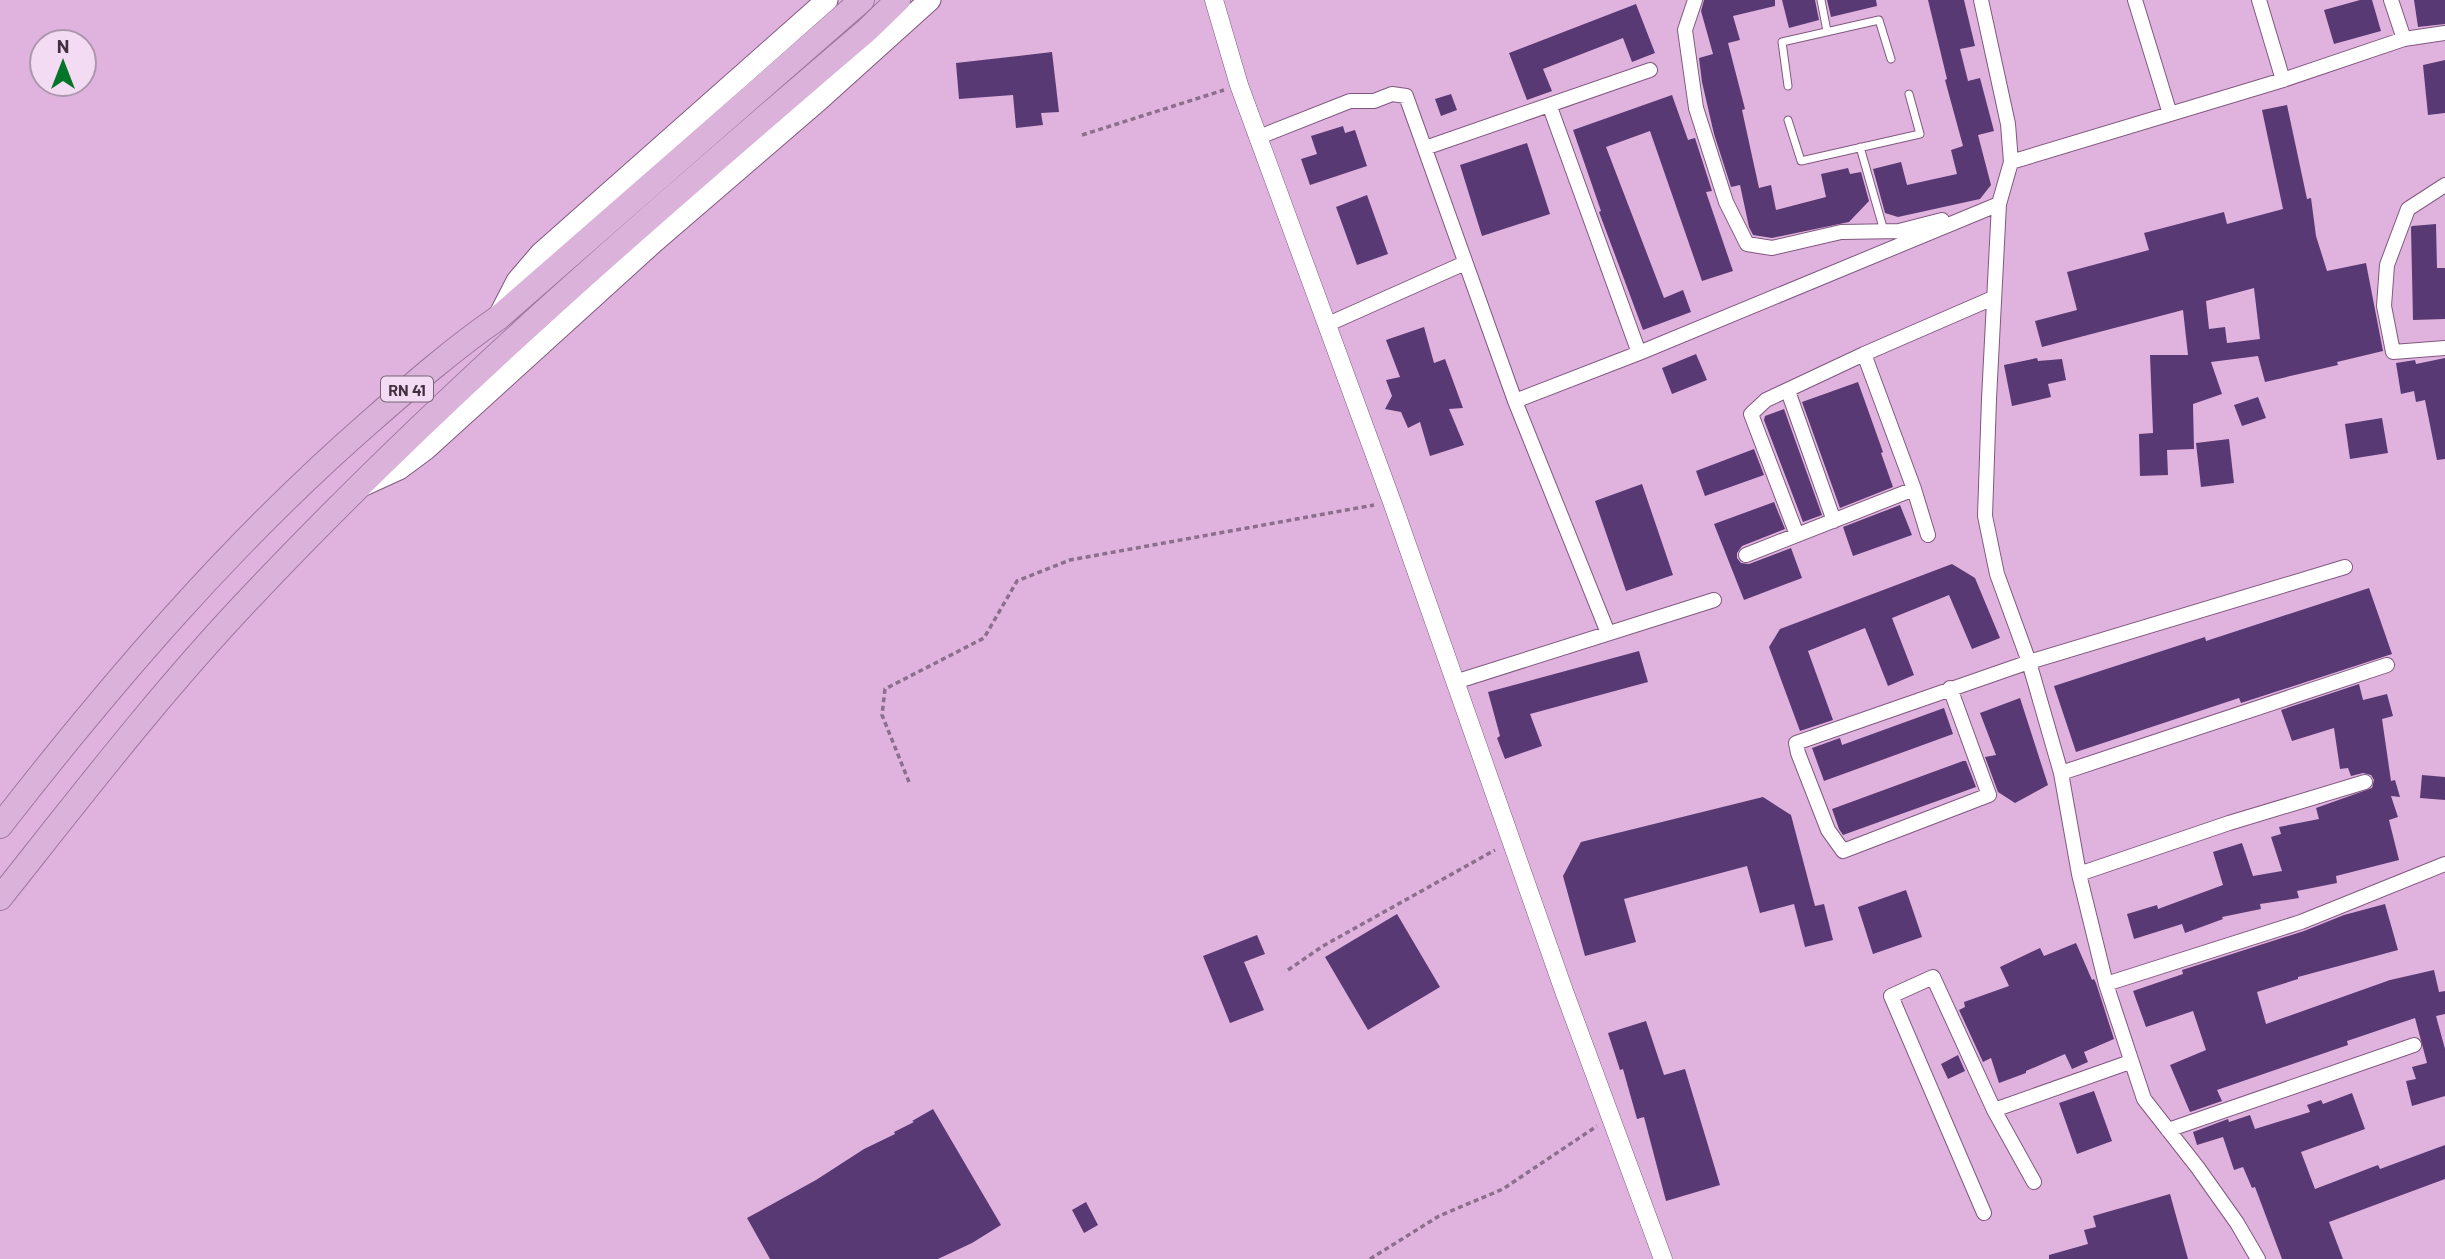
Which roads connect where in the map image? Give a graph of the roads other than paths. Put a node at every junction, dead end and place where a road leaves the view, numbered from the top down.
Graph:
1 (827, 0) edge
2 (862, 0) edge
3 (898, 0) edge
4 (930, 0) edge
5 (1214, 0) edge
6 (1695, 0) edge
7 (1821, 0) edge
8 (1981, 0) edge
9 (2136, 0) edge
10 (2259, 0) edge
11 (2391, 0) edge
12 (1826, 31) junction
13 (2445, 33) edge
14 (2404, 39) junction
15 (1891, 59) dead end
16 (1650, 71) dead end
17 (2283, 80) junction
18 (1788, 86) dead end
19 (1909, 94) dead end
20 (1550, 107) junction
21 (2170, 114) junction
22 (1788, 120) dead end
23 (1258, 137) junction
24 (1860, 147) junction
25 (1425, 148) junction
26 (2011, 162) junction
27 (2445, 185) edge
28 (1999, 204) junction
29 (1884, 232) junction
30 (1465, 263) junction
31 (1993, 298) junction
32 (498, 318) junction
33 (1326, 325) junction
34 (2445, 348) edge
35 (1639, 353) junction
36 (1864, 354) junction
37 (1788, 391) junction
38 (1515, 401) junction
39 (358, 486) junction
40 (1914, 489) junction
41 (1834, 521) junction
42 (1797, 535) junction
43 (1928, 535) dead end
44 (1746, 555) dead end
45 (2345, 567) dead end
46 (1714, 600) dead end
47 (1608, 634) junction
48 (2029, 662) junction
49 (2387, 665) dead end
50 (1455, 682) junction
51 (1950, 688) junction
52 (2061, 773) junction
53 (2365, 782) dead end
54 (0, 826) edge
55 (2445, 864) edge
56 (2079, 874) junction
57 (0, 898) edge
58 (2106, 984) junction
59 (2414, 1045) dead end
60 (2130, 1062) junction
61 (1994, 1110) junction
62 (2168, 1130) junction
63 (2034, 1182) dead end
64 (1984, 1213) dead end
65 (1662, 1259) edge
66 (2258, 1259) edge

1 - 32 main road
2 - 32 highway, RN 41
3 - 39 highway, RN 41
4 - 39 main road
5 - 23 street
6 - 29 street
7 - 12 lane
8 - 26 street
9 - 21 street
10 - 17 street
11 - 14 street
12 - 15 lane
12 - 18 lane
13 - 14 street
14 - 17 street
16 - 20 street
17 - 21 street
19 - 24 lane
20 - 25 street
20 - 35 street
21 - 26 street
22 - 24 lane
23 - 25 street
23 - 33 street
24 - 29 lane
25 - 30 street
26 - 28 street
27 - 34 street
28 - 29 street
28 - 31 street
28 - 35 street
30 - 33 street
30 - 38 street
31 - 36 street
31 - 48 street
32 - 54 highway, RN 41
33 - 50 street
35 - 38 street
36 - 37 street
36 - 40 street
37 - 41 street
37 - 42 street
38 - 47 street
39 - 57 highway, RN 41
40 - 41 street
40 - 43 street
41 - 42 street
42 - 44 street
45 - 48 street
46 - 47 street
47 - 50 street
48 - 51 street
48 - 52 street
49 - 52 street
50 - 65 street
51 - 51 street
52 - 56 street
53 - 56 street
55 - 58 street
56 - 58 street
58 - 60 street
59 - 62 street
60 - 61 street
60 - 62 street
61 - 63 street
61 - 64 street
62 - 66 street

